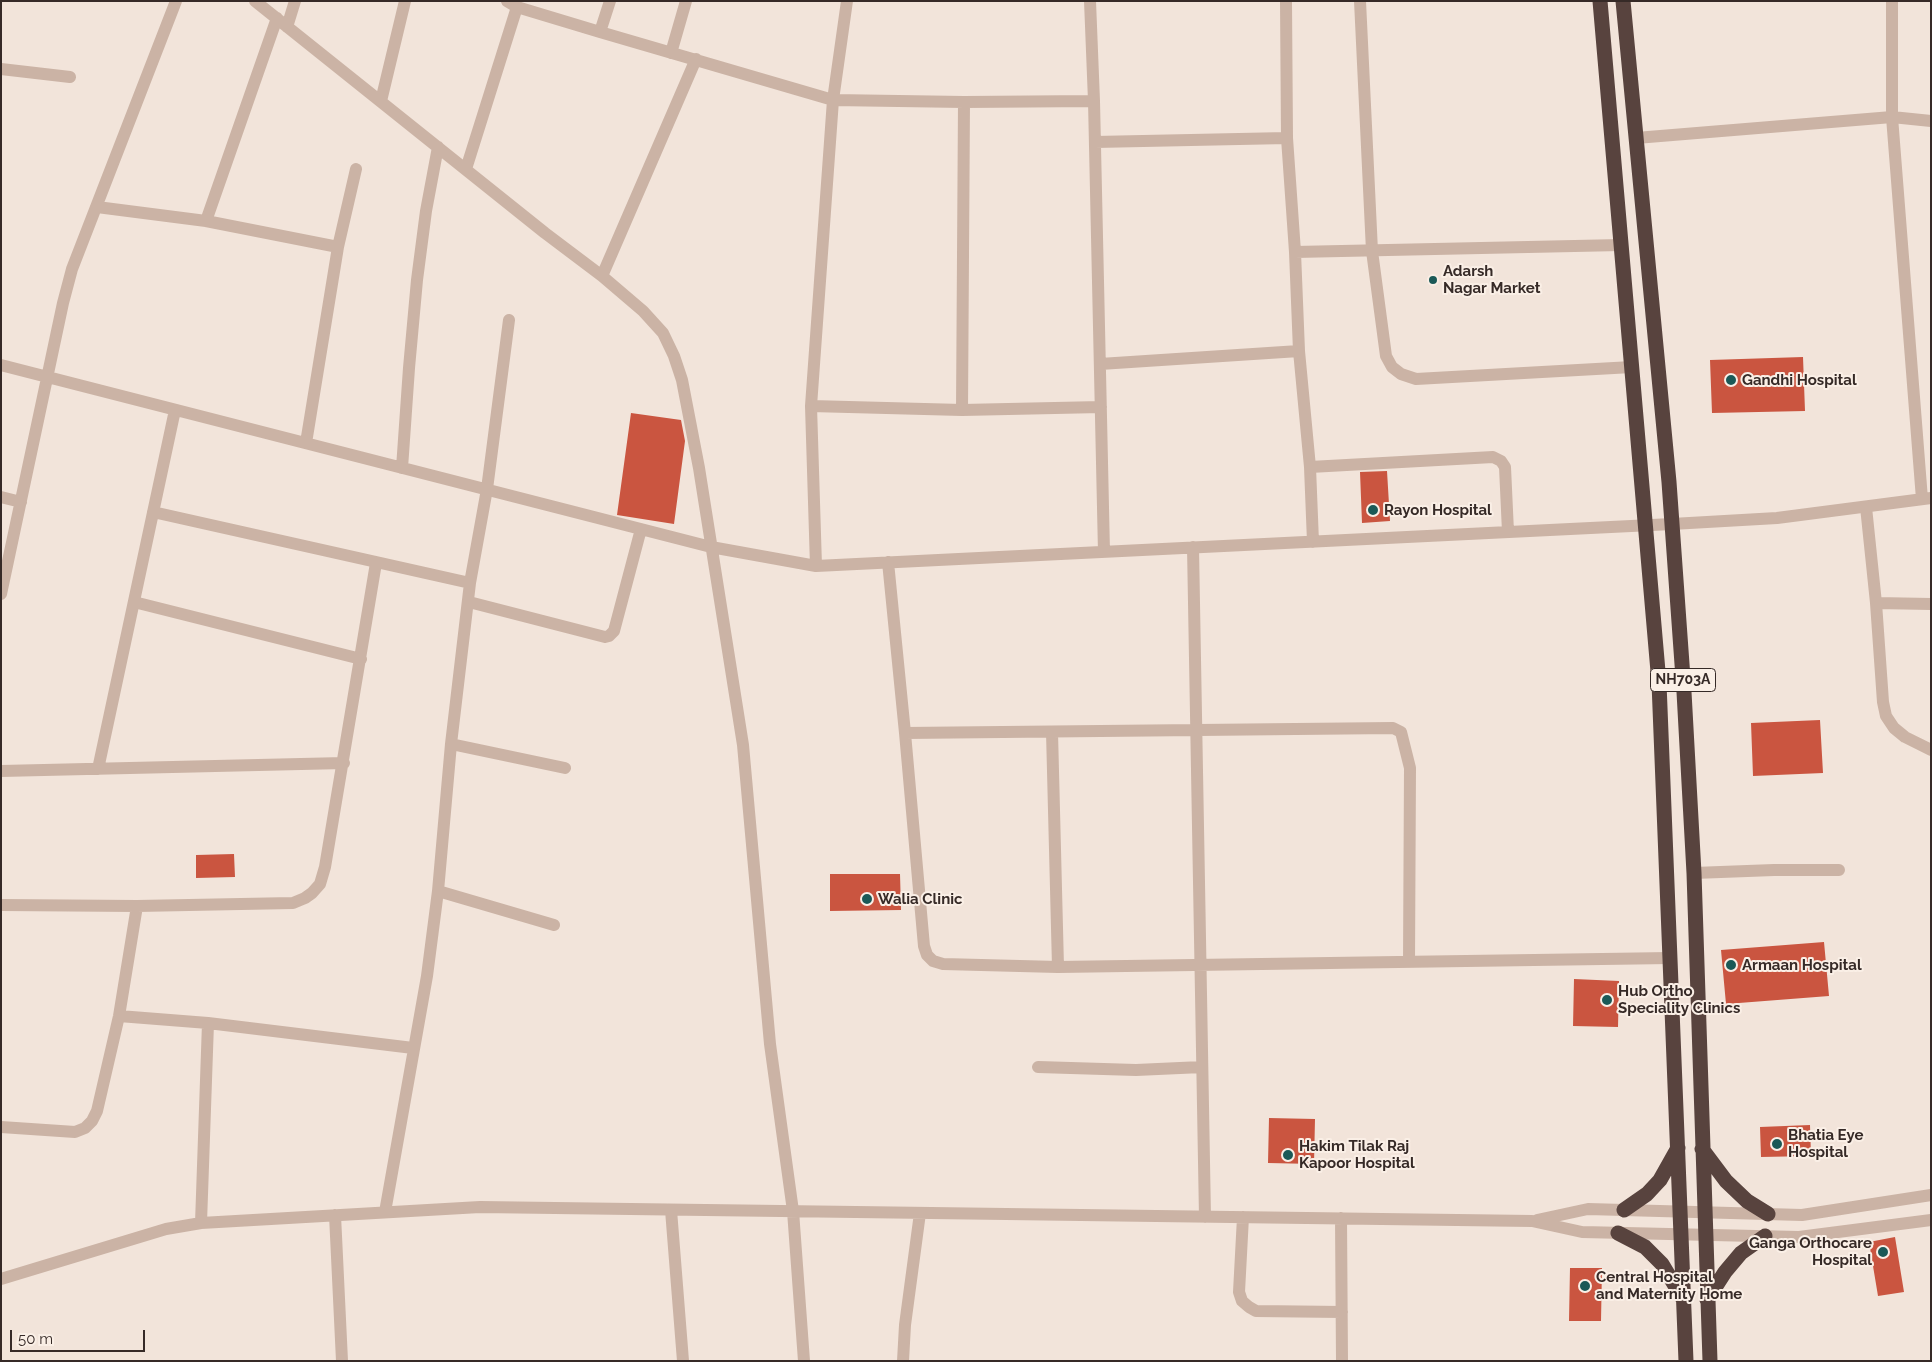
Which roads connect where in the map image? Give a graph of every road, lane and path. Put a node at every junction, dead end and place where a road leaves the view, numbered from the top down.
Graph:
1 (176, 1) edge
2 (256, 1) edge
3 (295, 1) edge
4 (404, 1) edge
5 (610, 1) edge
6 (686, 1) edge
7 (847, 1) edge
8 (1090, 1) edge
9 (1286, 1) edge
10 (1360, 1) edge
11 (1600, 1) edge
12 (1623, 1) edge
13 (1892, 1) edge
14 (512, 4) edge
15 (277, 18) junction
16 (287, 27) junction
17 (600, 32) junction
18 (671, 53) junction
19 (696, 59) junction
20 (1, 70) edge
21 (70, 77) dead end
22 (834, 100) junction
23 (381, 101) junction
24 (1094, 101) junction
25 (964, 102) junction
26 (1892, 117) junction
27 (1931, 121) edge
28 (1287, 138) junction
29 (1636, 138) junction
30 (1095, 142) junction
31 (438, 147) junction
32 (356, 168) dead end
33 (466, 169) junction
34 (97, 207) junction
35 (206, 222) junction
36 (1621, 245) junction
37 (338, 247) junction
38 (1372, 251) junction
39 (1295, 252) junction
40 (602, 276) junction
41 (509, 320) dead end
42 (1299, 351) junction
43 (1100, 364) junction
44 (1, 365) edge
45 (1632, 367) junction
46 (48, 377) junction
47 (811, 406) junction
48 (1101, 407) junction
49 (175, 410) junction
50 (962, 410) junction
51 (306, 443) junction
52 (1310, 467) junction
53 (402, 468) junction
54 (487, 490) junction
55 (1, 497) edge
56 (1926, 499) edge
57 (21, 502) junction
58 (1866, 507) junction
59 (153, 512) junction
60 (1672, 524) junction
61 (1645, 526) junction
62 (641, 529) junction
63 (1508, 532) junction
64 (1313, 542) junction
65 (711, 547) junction
66 (1193, 547) junction
67 (1104, 552) junction
68 (888, 562) junction
69 (376, 563) junction
70 (816, 566) junction
71 (470, 583) junction
72 (1, 594) edge
73 (134, 602) junction
74 (469, 602) junction
75 (1876, 603) junction
76 (1931, 604) edge
77 (361, 659) junction
78 (1196, 729) junction
79 (1052, 732) junction
80 (905, 733) junction
81 (451, 744) junction
82 (1931, 750) edge
83 (344, 763) junction
84 (565, 768) dead end
85 (98, 769) junction
86 (1, 772) edge
87 (1839, 870) dead end
88 (1694, 873) junction
89 (438, 891) junction
90 (1, 905) edge
91 (137, 906) junction
92 (554, 925) dead end
93 (1670, 958) junction
94 (1409, 962) junction
95 (1200, 965) junction
96 (1058, 967) junction
97 (119, 1016) junction
98 (208, 1023) junction
99 (413, 1048) junction
100 (1038, 1067) dead end
101 (1202, 1067) junction
102 (1, 1127) edge
103 (1678, 1148) junction
104 (1702, 1149) junction
105 (1931, 1195) edge
106 (671, 1210) junction
107 (1624, 1210) junction
108 (793, 1211) junction
109 (385, 1212) junction
110 (1680, 1212) junction
111 (1704, 1212) junction
112 (920, 1213) junction
113 (1768, 1214) junction
114 (335, 1215) junction
115 (1205, 1216) junction
116 (1243, 1217) junction
117 (1341, 1218) junction
118 (1931, 1220) edge
119 (1532, 1221) junction
120 (201, 1223) junction
121 (1618, 1233) junction
122 (1681, 1234) junction
123 (1705, 1234) junction
124 (1765, 1236) junction
125 (1, 1279) edge
126 (1684, 1300) junction
127 (1707, 1300) junction
128 (1342, 1312) junction
129 (342, 1361) edge
130 (683, 1361) edge
131 (804, 1361) edge
132 (903, 1361) edge
133 (1342, 1361) edge
134 (1686, 1361) edge
135 (1710, 1361) edge

1 - 34 street
2 - 15 street
3 - 16 street
4 - 23 street
5 - 17 street
6 - 18 street
7 - 22 street
8 - 24 street
9 - 28 street
10 - 38 street
11 - 36 highway, NH703A
12 - 29 highway, NH703A
13 - 26 street
14 - 17 street
14 - 33 street
15 - 16 street
15 - 35 street
16 - 23 street
17 - 18 street
18 - 19 street
19 - 22 street
19 - 40 street
20 - 21 street
22 - 25 street
22 - 47 street
23 - 31 street
24 - 25 street
24 - 30 street
25 - 50 street
26 - 27 street
26 - 29 street
26 - 56 street
28 - 30 street
28 - 39 street
29 - 60 highway, NH703A
30 - 43 street
31 - 33 street
31 - 53 street
32 - 37 street
33 - 40 street
34 - 35 street
34 - 46 street
35 - 37 street
36 - 38 street
36 - 45 highway, NH703A
37 - 51 street
38 - 39 street
38 - 45 street
39 - 42 street
40 - 65 street
41 - 54 street
42 - 43 street
42 - 52 street
43 - 48 street
44 - 46 street
45 - 61 highway, NH703A
46 - 49 street
46 - 57 street
47 - 50 street
47 - 70 street
48 - 50 street
48 - 67 street
49 - 51 street
49 - 59 street
51 - 53 street
52 - 63 street
52 - 64 street
53 - 54 street
54 - 62 street
54 - 71 street
55 - 57 street
56 - 58 street
57 - 72 street
58 - 60 street
58 - 75 street
59 - 69 street
59 - 73 street
60 - 61 street
60 - 88 highway, NH703A
61 - 63 street
61 - 93 highway, NH703A
62 - 65 street
62 - 74 street
63 - 64 street
64 - 66 street
65 - 70 street
65 - 108 street
66 - 67 street
66 - 78 street
67 - 68 street
68 - 70 street
68 - 80 street
69 - 71 street
69 - 77 street
71 - 74 street
73 - 77 street
73 - 85 street
74 - 81 street
75 - 76 street
75 - 82 street
77 - 83 street
78 - 79 street
78 - 94 street
78 - 95 street
79 - 80 street
79 - 96 street
80 - 96 street
81 - 84 street
81 - 89 street
83 - 85 street
83 - 91 street
85 - 86 street
87 - 88 street
88 - 104 highway, NH703A
89 - 92 street
89 - 99 street
90 - 91 street
91 - 97 street
93 - 94 street
93 - 103 highway, NH703A
94 - 95 street
95 - 96 street
95 - 101 street
97 - 98 street
97 - 102 street
98 - 99 street
98 - 120 street
99 - 109 street
100 - 101 street
101 - 115 street
103 - 107 highway
103 - 110 highway, NH703A
104 - 111 highway, NH703A
104 - 113 highway
105 - 113 street
106 - 108 street
106 - 109 street
106 - 130 street
107 - 110 street
107 - 119 street
108 - 112 street
108 - 131 street
109 - 114 street
110 - 111 street
110 - 122 highway, NH703A
111 - 113 street
111 - 123 highway, NH703A
112 - 115 street
112 - 132 street
114 - 120 street
114 - 129 street
115 - 116 street
116 - 117 street
116 - 128 street
117 - 119 street
117 - 128 street
118 - 124 street
119 - 121 street
120 - 125 street
121 - 122 street
121 - 126 highway
122 - 123 street
122 - 126 highway, NH703A
123 - 124 street
123 - 127 highway, NH703A
124 - 127 highway
126 - 134 highway, NH703A
127 - 135 highway, NH703A
128 - 133 street

